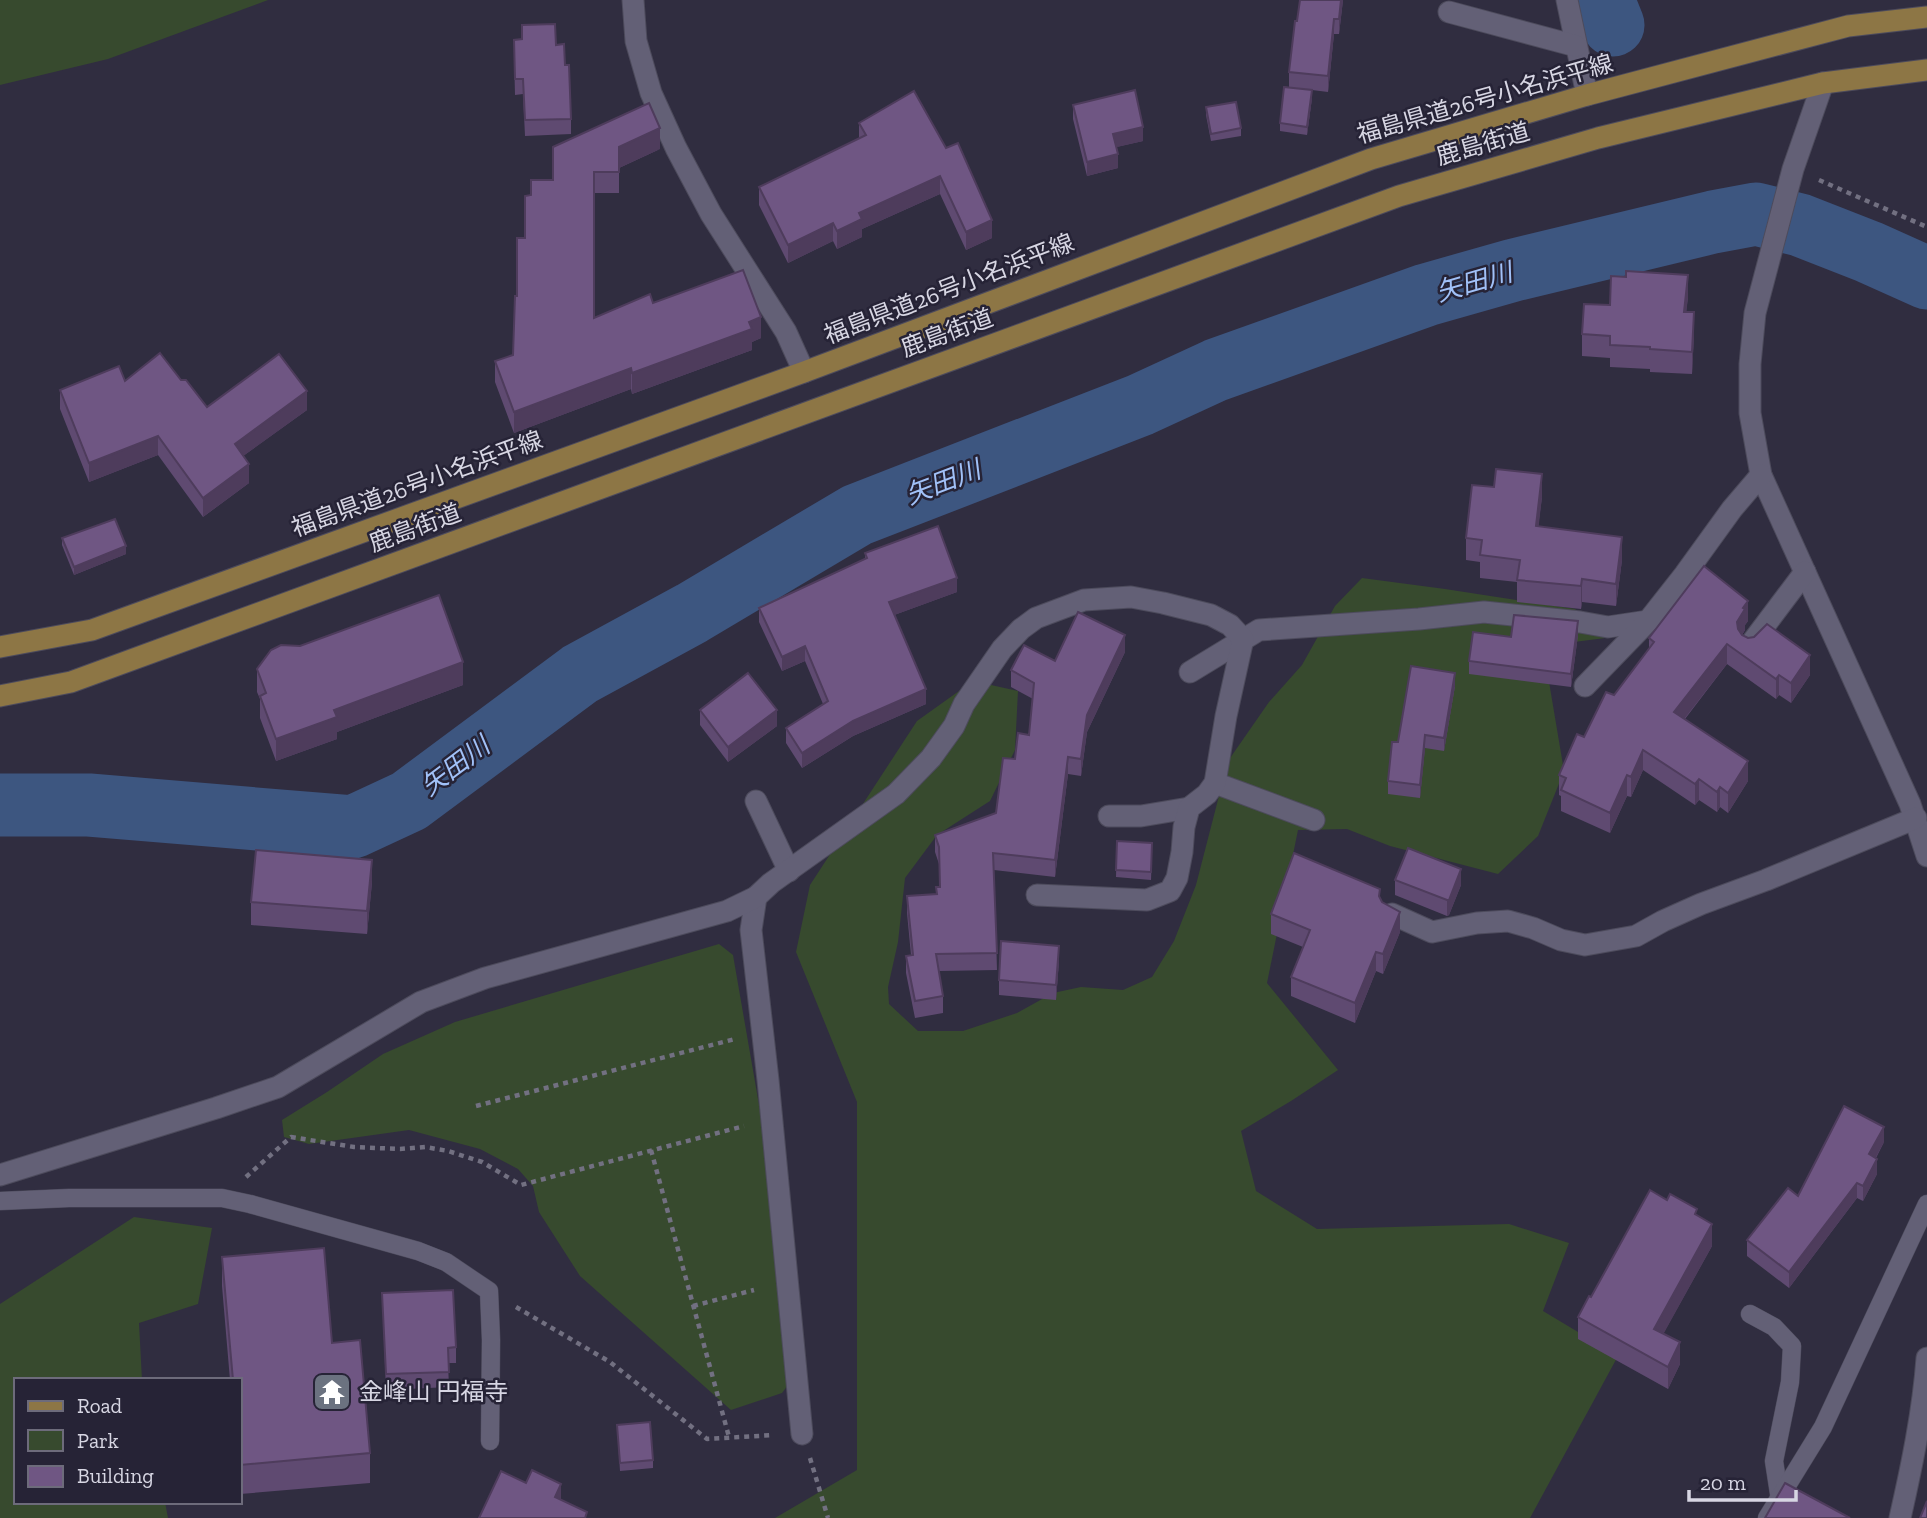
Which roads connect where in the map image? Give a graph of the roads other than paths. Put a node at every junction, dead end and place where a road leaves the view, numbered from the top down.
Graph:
1 (633, 0) edge
2 (1567, 0) edge
3 (1449, 12) dead end
4 (1927, 18) edge
5 (1576, 46) junction
6 (1927, 70) edge
7 (1823, 83) junction
8 (1587, 95) junction
9 (804, 372) junction
10 (1761, 475) junction
11 (1805, 572) junction
12 (1648, 621) junction
13 (1243, 639) junction
14 (1750, 645) edge
15 (0, 647) edge
16 (1190, 672) dead end
17 (1585, 686) dead end
18 (0, 696) edge
19 (1215, 783) junction
20 (756, 801) dead end
21 (1189, 808) junction
22 (1109, 816) dead end
23 (1916, 818) junction
24 (1314, 820) dead end
25 (1927, 856) edge
26 (789, 871) junction
27 (1037, 895) dead end
28 (756, 897) junction
29 (1392, 914) edge
30 (0, 1175) edge
31 (0, 1201) edge
32 (1927, 1204) edge
33 (1750, 1314) dead end
34 (1927, 1358) edge
35 (802, 1434) road end
36 (490, 1441) dead end
37 (1780, 1500) junction
38 (1767, 1518) edge
39 (1900, 1518) edge

1 - 9 street
2 - 5 street
3 - 5 street
4 - 8 main road, 福島県道26号小名浜平線
5 - 8 street
6 - 7 main road, 鹿島街道
7 - 10 street
7 - 18 main road, 鹿島街道
8 - 9 main road, 福島県道26号小名浜平線
9 - 15 main road, 福島県道26号小名浜平線
10 - 11 street
10 - 12 street
11 - 14 street
11 - 23 street
12 - 13 street
12 - 17 street
13 - 16 street
13 - 19 street
13 - 26 street
19 - 21 street
19 - 24 street
20 - 26 street
21 - 22 street
21 - 27 street
23 - 25 street
23 - 29 street
26 - 28 street
28 - 30 street
28 - 35 street
31 - 36 lane
32 - 37 lane
33 - 37 lane
34 - 39 street
37 - 38 lane

